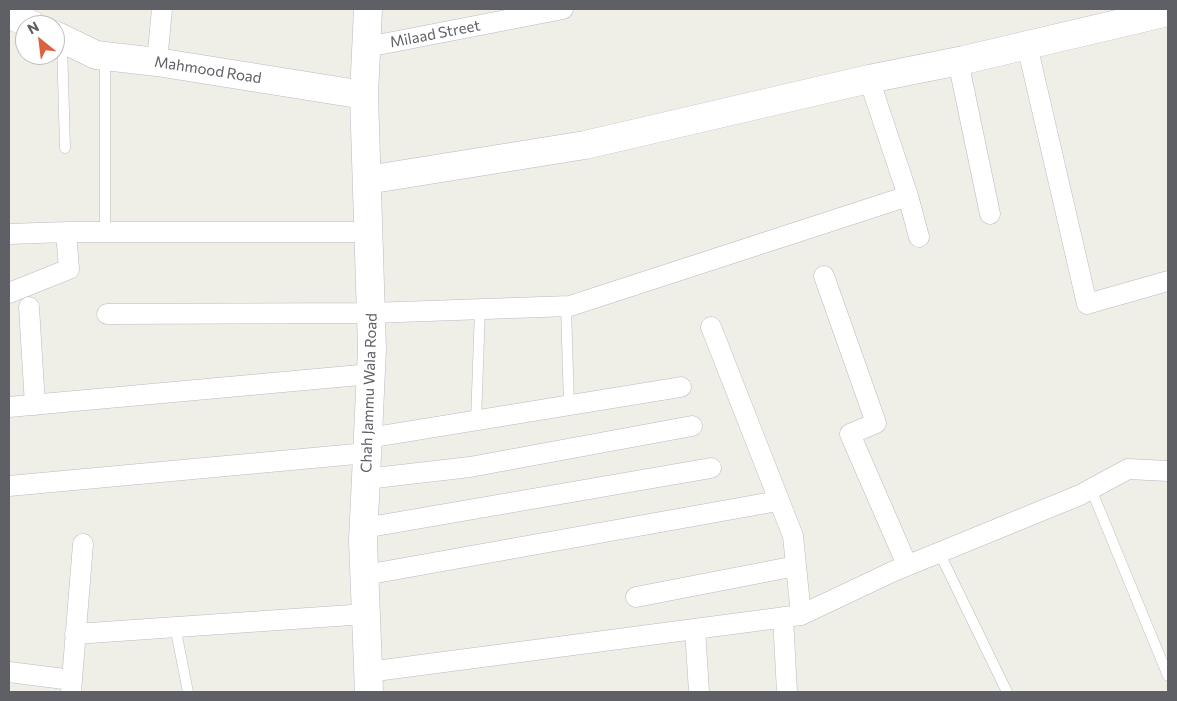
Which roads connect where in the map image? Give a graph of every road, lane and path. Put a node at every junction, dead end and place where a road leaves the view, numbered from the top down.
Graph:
1 (162, 9) edge
2 (368, 9) edge
3 (563, 9) edge
4 (1168, 12) edge
5 (1105, 17) edge
6 (65, 40) edge
7 (1027, 45) junction
8 (367, 47) junction
9 (105, 56) junction
10 (958, 61) junction
11 (157, 62) junction
12 (60, 65) edge
13 (869, 79) junction
14 (364, 95) junction
15 (65, 148) dead end
16 (367, 180) junction
17 (908, 196) junction
18 (990, 214) dead end
19 (66, 232) junction
20 (105, 232) junction
21 (368, 232) junction
22 (9, 234) edge
23 (919, 237) dead end
24 (824, 276) dead end
25 (1168, 280) edge
26 (9, 293) edge
27 (29, 306) dead end
28 (566, 306) junction
29 (480, 309) junction
30 (371, 313) junction
31 (107, 314) dead end
32 (711, 327) dead end
33 (371, 374) junction
34 (681, 387) dead end
35 (35, 405) junction
36 (569, 406) junction
37 (9, 407) edge
38 (476, 420) junction
39 (692, 426) dead end
40 (367, 457) junction
41 (711, 468) dead end
42 (1168, 471) edge
43 (9, 486) edge
44 (1091, 489) junction
45 (778, 501) junction
46 (364, 528) junction
47 (83, 544) dead end
48 (939, 552) junction
49 (907, 565) junction
50 (796, 566) junction
51 (365, 574) junction
52 (636, 597) dead end
53 (366, 614) junction
54 (792, 616) junction
55 (175, 626) junction
56 (695, 629) junction
57 (76, 634) junction
58 (9, 672) edge
59 (1168, 676) edge
60 (368, 682) edge
61 (71, 686) edge
62 (188, 692) edge
63 (699, 692) edge
64 (787, 692) edge
65 (1007, 692) edge

1 - 11 street
2 - 8 street, Chah Jammu Wala Road
3 - 8 street, Milaad Street
4 - 5 street
5 - 7 street
6 - 9 street, Mahmood Road
7 - 10 street
7 - 25 street
8 - 14 street, Chah Jammu Wala Road
9 - 11 street, Mahmood Road
9 - 20 lane
10 - 13 street
10 - 18 street
11 - 14 street, Mahmood Road
12 - 15 lane
13 - 16 street
13 - 17 street
14 - 16 street, Chah Jammu Wala Road
16 - 21 street, Chah Jammu Wala Road
17 - 23 street
17 - 28 street
19 - 20 street
19 - 22 street
19 - 26 street
20 - 21 street
21 - 30 street, Chah Jammu Wala Road
24 - 49 street
27 - 35 street
28 - 29 street
28 - 36 lane
29 - 30 street
29 - 38 lane
30 - 31 street
30 - 33 street, Chah Jammu Wala Road
32 - 45 street
33 - 35 street
33 - 40 street, Chah Jammu Wala Road
34 - 36 street
35 - 37 street
36 - 38 street
38 - 40 street
39 - 40 street
40 - 43 street
40 - 46 street, Chah Jammu Wala Road
41 - 46 street
42 - 44 street
44 - 48 street
44 - 59 lane
45 - 50 street
45 - 51 street
46 - 51 street, Chah Jammu Wala Road
47 - 57 street
48 - 49 street
48 - 65 lane
49 - 54 street
50 - 52 street
50 - 54 street
51 - 53 street, Chah Jammu Wala Road
53 - 55 street
53 - 60 street, Chah Jammu Wala Road
54 - 56 street
54 - 64 street
55 - 57 street
55 - 62 lane
56 - 60 street
56 - 63 street
57 - 61 street
58 - 61 street

